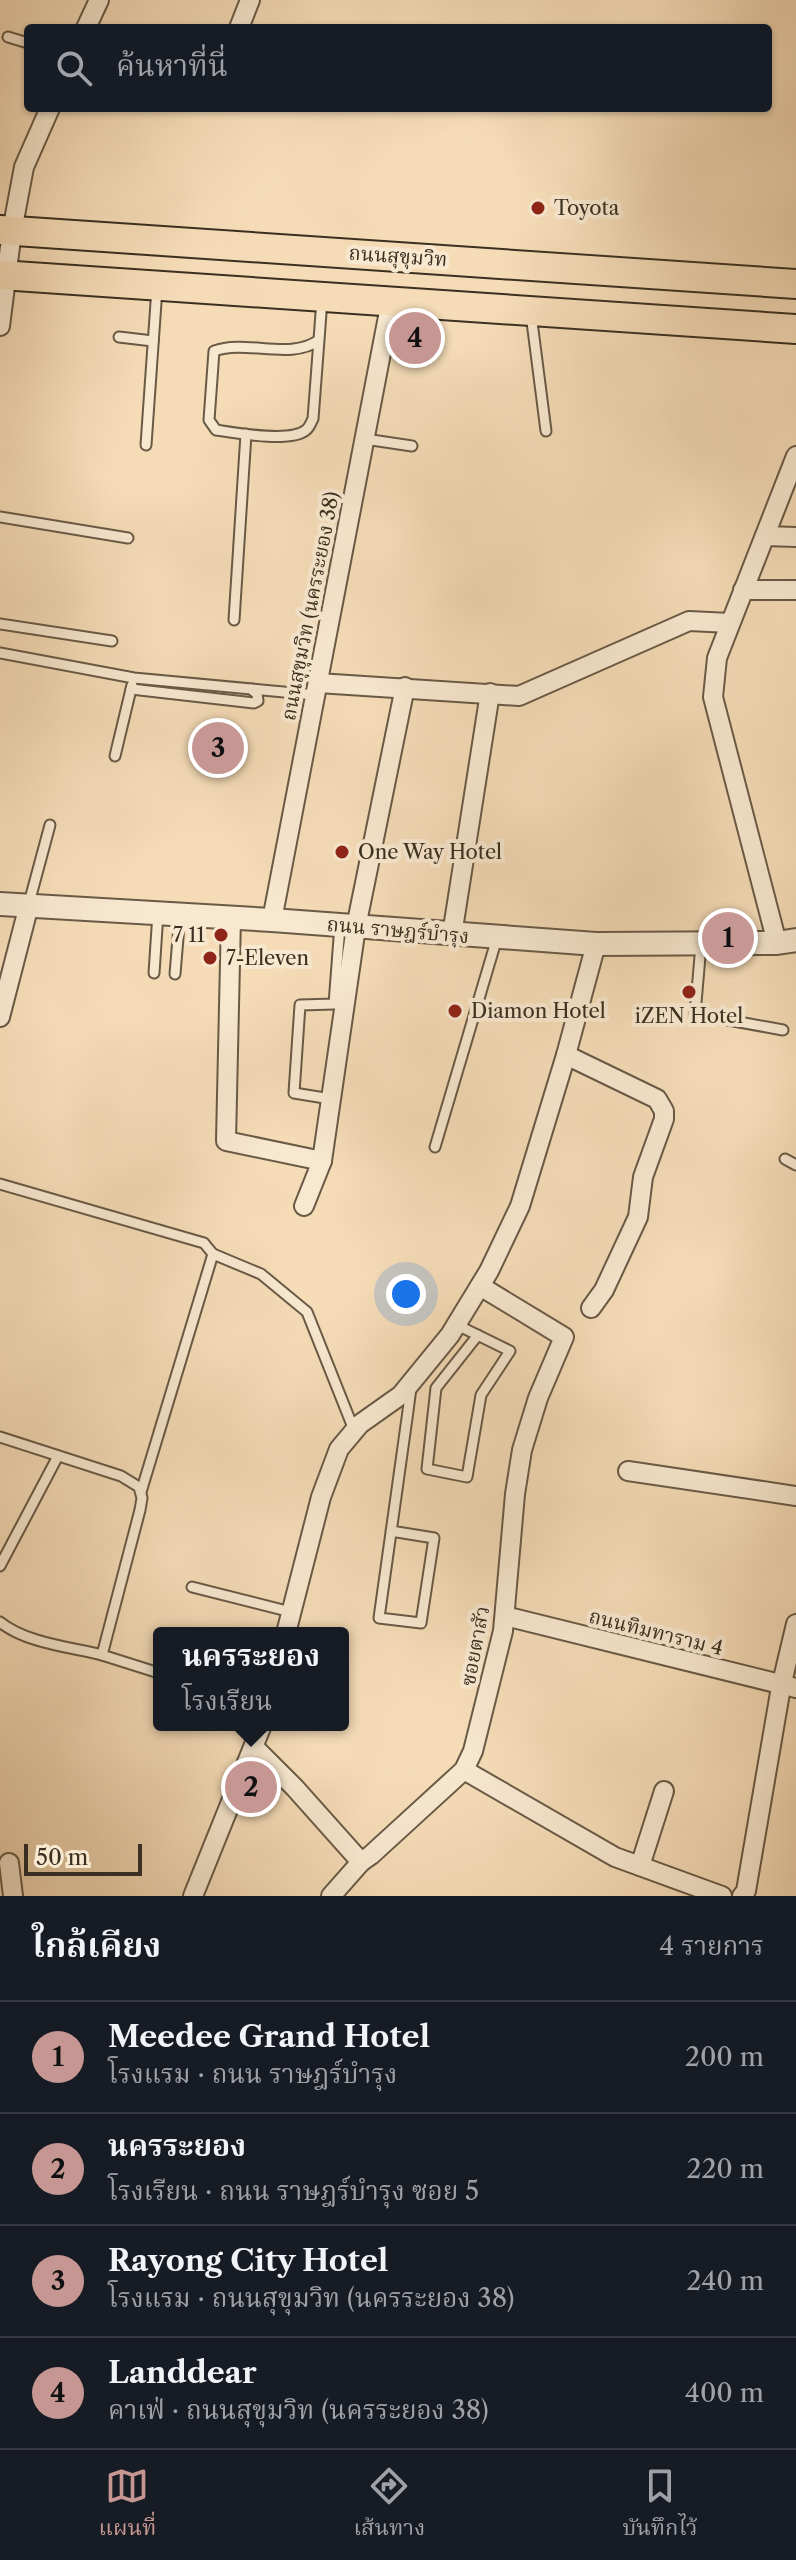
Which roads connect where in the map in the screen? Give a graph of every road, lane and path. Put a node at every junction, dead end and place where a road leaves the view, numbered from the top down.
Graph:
1 (99, 0) edge
2 (250, 0) edge
3 (88, 24) edge
4 (241, 24) edge
5 (8, 37) dead end
6 (24, 42) edge
7 (48, 112) edge
8 (6, 230) edge
9 (3, 275) edge
10 (157, 284) junction
11 (796, 284) edge
12 (323, 296) junction
13 (391, 301) junction
14 (531, 311) junction
15 (0, 326) edge
16 (796, 329) edge
17 (119, 337) dead end
18 (319, 340) junction
19 (153, 341) junction
20 (546, 431) dead end
21 (246, 434) junction
22 (365, 439) junction
23 (146, 445) dead end
24 (412, 446) dead end
25 (796, 456) edge
26 (0, 517) edge
27 (765, 536) junction
28 (796, 537) edge
29 (128, 538) dead end
30 (743, 590) junction
31 (796, 590) edge
32 (234, 620) dead end
33 (730, 623) junction
34 (0, 624) edge
35 (112, 641) dead end
36 (0, 653) edge
37 (134, 678) junction
38 (405, 687) junction
39 (131, 689) junction
40 (251, 689) junction
41 (317, 689) junction
42 (490, 693) junction
43 (115, 756) dead end
44 (50, 825) dead end
45 (0, 904) edge
46 (29, 905) junction
47 (169, 914) junction
48 (231, 917) junction
49 (272, 920) junction
50 (348, 926) junction
51 (452, 935) junction
52 (497, 938) junction
53 (786, 941) edge
54 (596, 944) junction
55 (701, 945) junction
56 (154, 973) dead end
57 (175, 974) dead end
58 (0, 1017) edge
59 (783, 1030) dead end
60 (566, 1055) junction
61 (331, 1099) junction
62 (435, 1147) dead end
63 (785, 1159) dead end
64 (322, 1161) junction
65 (796, 1165) edge
66 (0, 1184) edge
67 (304, 1206) dead end
68 (213, 1254) junction
69 (480, 1286) junction
70 (591, 1308) dead end
71 (457, 1325) junction
72 (478, 1335) junction
73 (407, 1388) junction
74 (357, 1427) junction
75 (0, 1437) edge
76 (58, 1456) junction
77 (628, 1471) dead end
78 (141, 1492) junction
79 (796, 1496) edge
80 (391, 1531) junction
81 (0, 1566) edge
82 (192, 1587) dead end
83 (291, 1612) junction
84 (505, 1616) junction
85 (0, 1622) edge
86 (796, 1624) edge
87 (287, 1627) edge
88 (102, 1655) junction
89 (153, 1671) edge
90 (789, 1688) edge
91 (260, 1731) edge
92 (254, 1747) junction
93 (464, 1770) junction
94 (664, 1791) dead end
95 (361, 1862) junction
96 (9, 1863) dead end
97 (640, 1866) junction
98 (13, 1896) edge
99 (193, 1896) edge
100 (331, 1896) edge
101 (722, 1896) edge
102 (742, 1896) edge

1 - 3 street
2 - 4 street
5 - 6 lane
7 - 8 street
8 - 9 street
8 - 11 main road, ถนนสุขุมวิท
9 - 10 main road
9 - 15 street
10 - 12 main road
10 - 19 lane
12 - 13 main road
12 - 18 lane
13 - 14 main road
13 - 22 street, ถนนสุขุมวิท (นครระยอง 38)
14 - 16 main road
14 - 20 lane
17 - 19 lane
18 - 21 lane
18 - 21 lane
19 - 23 lane
21 - 32 lane
22 - 24 lane
22 - 41 street, ถนนสุขุมวิท (นครระยอง 38)
25 - 27 street
26 - 29 lane
27 - 28 street
27 - 30 street
30 - 31 street
30 - 33 street
33 - 42 street
33 - 53 street
34 - 35 lane
36 - 37 lane
37 - 39 lane
37 - 40 lane
38 - 41 street
38 - 42 street
38 - 50 street
39 - 40 lane
39 - 43 lane
40 - 41 lane
41 - 49 street, ถนนสุขุมวิท (นครระยอง 38)
42 - 51 street
44 - 46 lane
45 - 46 street, ถนน ราษฎร์บำรุง
46 - 47 street, ถนน ราษฎร์บำรุง
46 - 58 street
47 - 48 street, ถนน ราษฎร์บำรุง
47 - 56 lane
47 - 57 lane
48 - 49 street, ถนน ราษฎร์บำรุง
48 - 64 street
49 - 50 street, ถนน ราษฎร์บำรุง
50 - 51 street, ถนน ราษฎร์บำรุง
50 - 61 street
50 - 61 lane
51 - 52 street, ถนน ราษฎร์บำรุง
52 - 54 street, ถนน ราษฎร์บำรุง
52 - 62 lane
53 - 55 street, ถนน ราษฎร์บำรุง
54 - 55 street, ถนน ราษฎร์บำรุง
54 - 60 street
55 - 59 lane
60 - 69 street
60 - 70 street
61 - 64 street
63 - 65 lane
64 - 67 street
66 - 68 lane
68 - 74 lane
68 - 78 lane
69 - 71 street
69 - 84 street, ซอยตาสัว
71 - 72 lane
71 - 73 street
72 - 72 lane
73 - 74 street
73 - 80 lane
74 - 83 street
75 - 76 lane
76 - 78 lane
76 - 81 lane
77 - 79 street
78 - 88 lane
80 - 80 lane
82 - 83 lane
83 - 87 street
84 - 90 street, ถนนทิมทาราม 4
84 - 93 street, ซอยตาสัว
85 - 88 lane
86 - 90 street
88 - 89 lane
90 - 102 street
91 - 92 street
92 - 95 street
92 - 99 street
93 - 95 street, ซอยตาสัว
93 - 97 street
94 - 97 street
95 - 100 street, ซอยตาสัว
96 - 98 street
97 - 101 street

